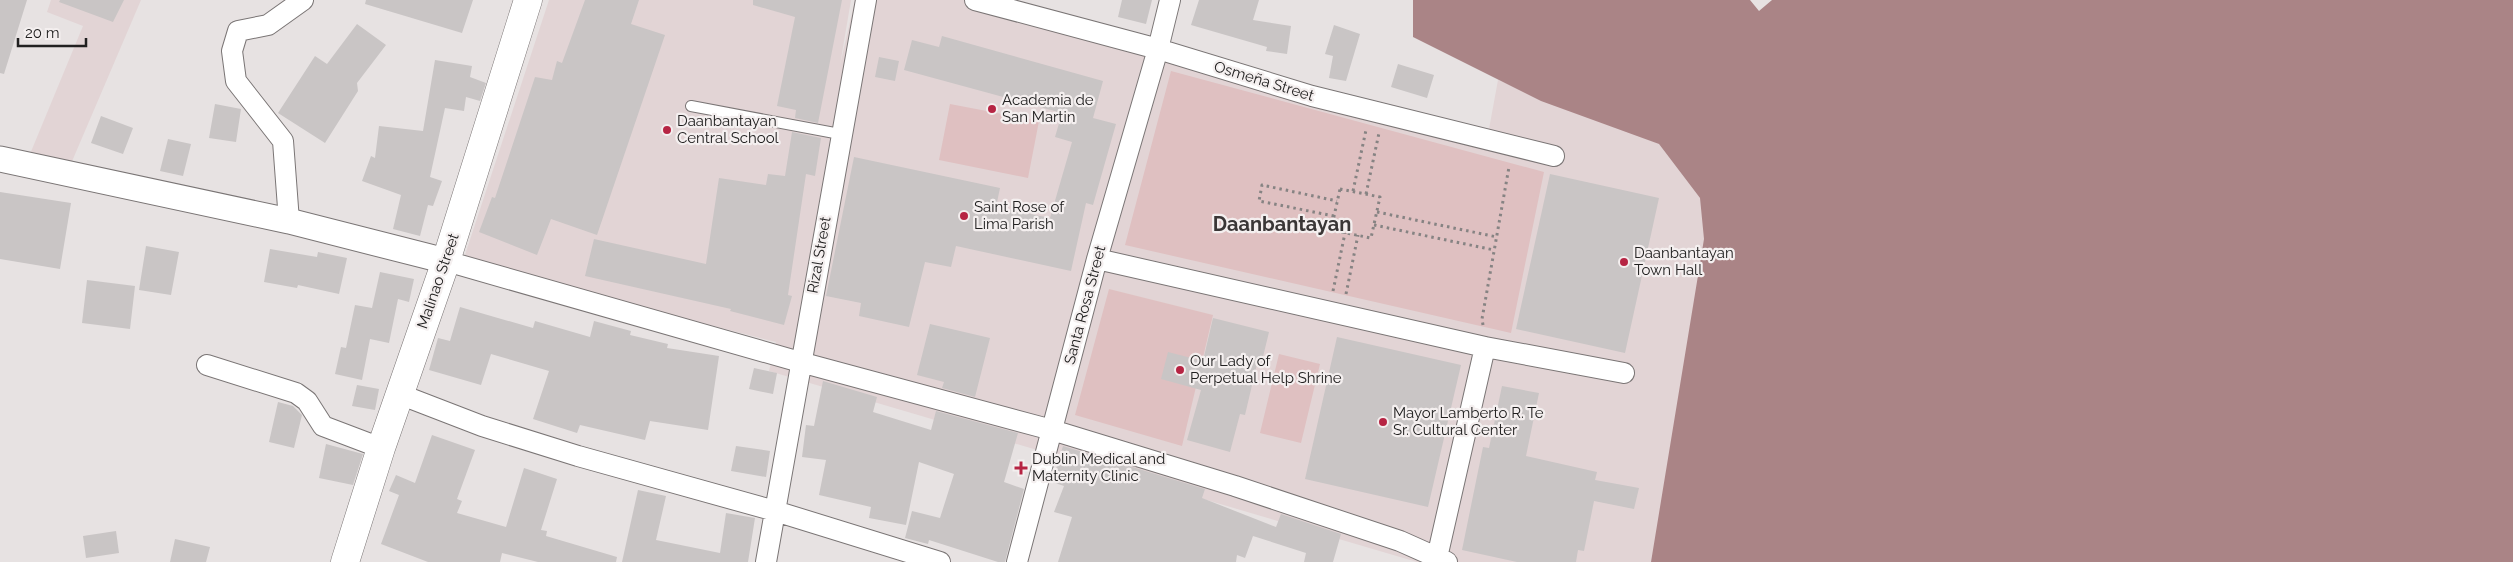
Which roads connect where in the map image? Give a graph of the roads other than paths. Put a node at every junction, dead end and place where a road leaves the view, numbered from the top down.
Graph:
1 (303, 0) edge
2 (528, 0) edge
3 (866, 0) edge
4 (975, 0) edge
5 (1170, 0) edge
6 (1013, 4) edge
7 (1158, 49) junction
8 (691, 106) dead end
9 (840, 134) junction
10 (1554, 156) dead end
11 (0, 159) edge
12 (289, 221) junction
13 (1097, 259) junction
14 (446, 261) junction
15 (1485, 347) junction
16 (800, 362) junction
17 (207, 365) dead end
18 (1624, 374) dead end
19 (399, 394) junction
20 (1052, 430) junction
21 (381, 448) junction
22 (774, 511) junction
23 (1440, 561) edge
24 (345, 562) edge
25 (766, 562) edge
26 (940, 562) edge
27 (1017, 562) edge

1 - 12 street
2 - 14 main road, Malinao Street
3 - 9 street, Rizal Street
4 - 6 street, Osmeña Street
5 - 7 street, Santa Rosa Street
6 - 7 street, Osmeña Street
7 - 10 street, Osmeña Street
7 - 13 street, Santa Rosa Street
8 - 9 lane
9 - 16 street, Rizal Street
11 - 12 street
12 - 14 street
13 - 15 street
13 - 20 street, Santa Rosa Street
14 - 16 street
14 - 19 main road, Malinao Street
15 - 18 street
15 - 23 street
16 - 20 street
16 - 22 street, Rizal Street
17 - 21 street
19 - 21 main road, Malinao Street
19 - 22 street
20 - 23 street
20 - 27 street, Santa Rosa Street
21 - 24 main road, Malinao Street
22 - 25 street, Rizal Street
22 - 26 street

